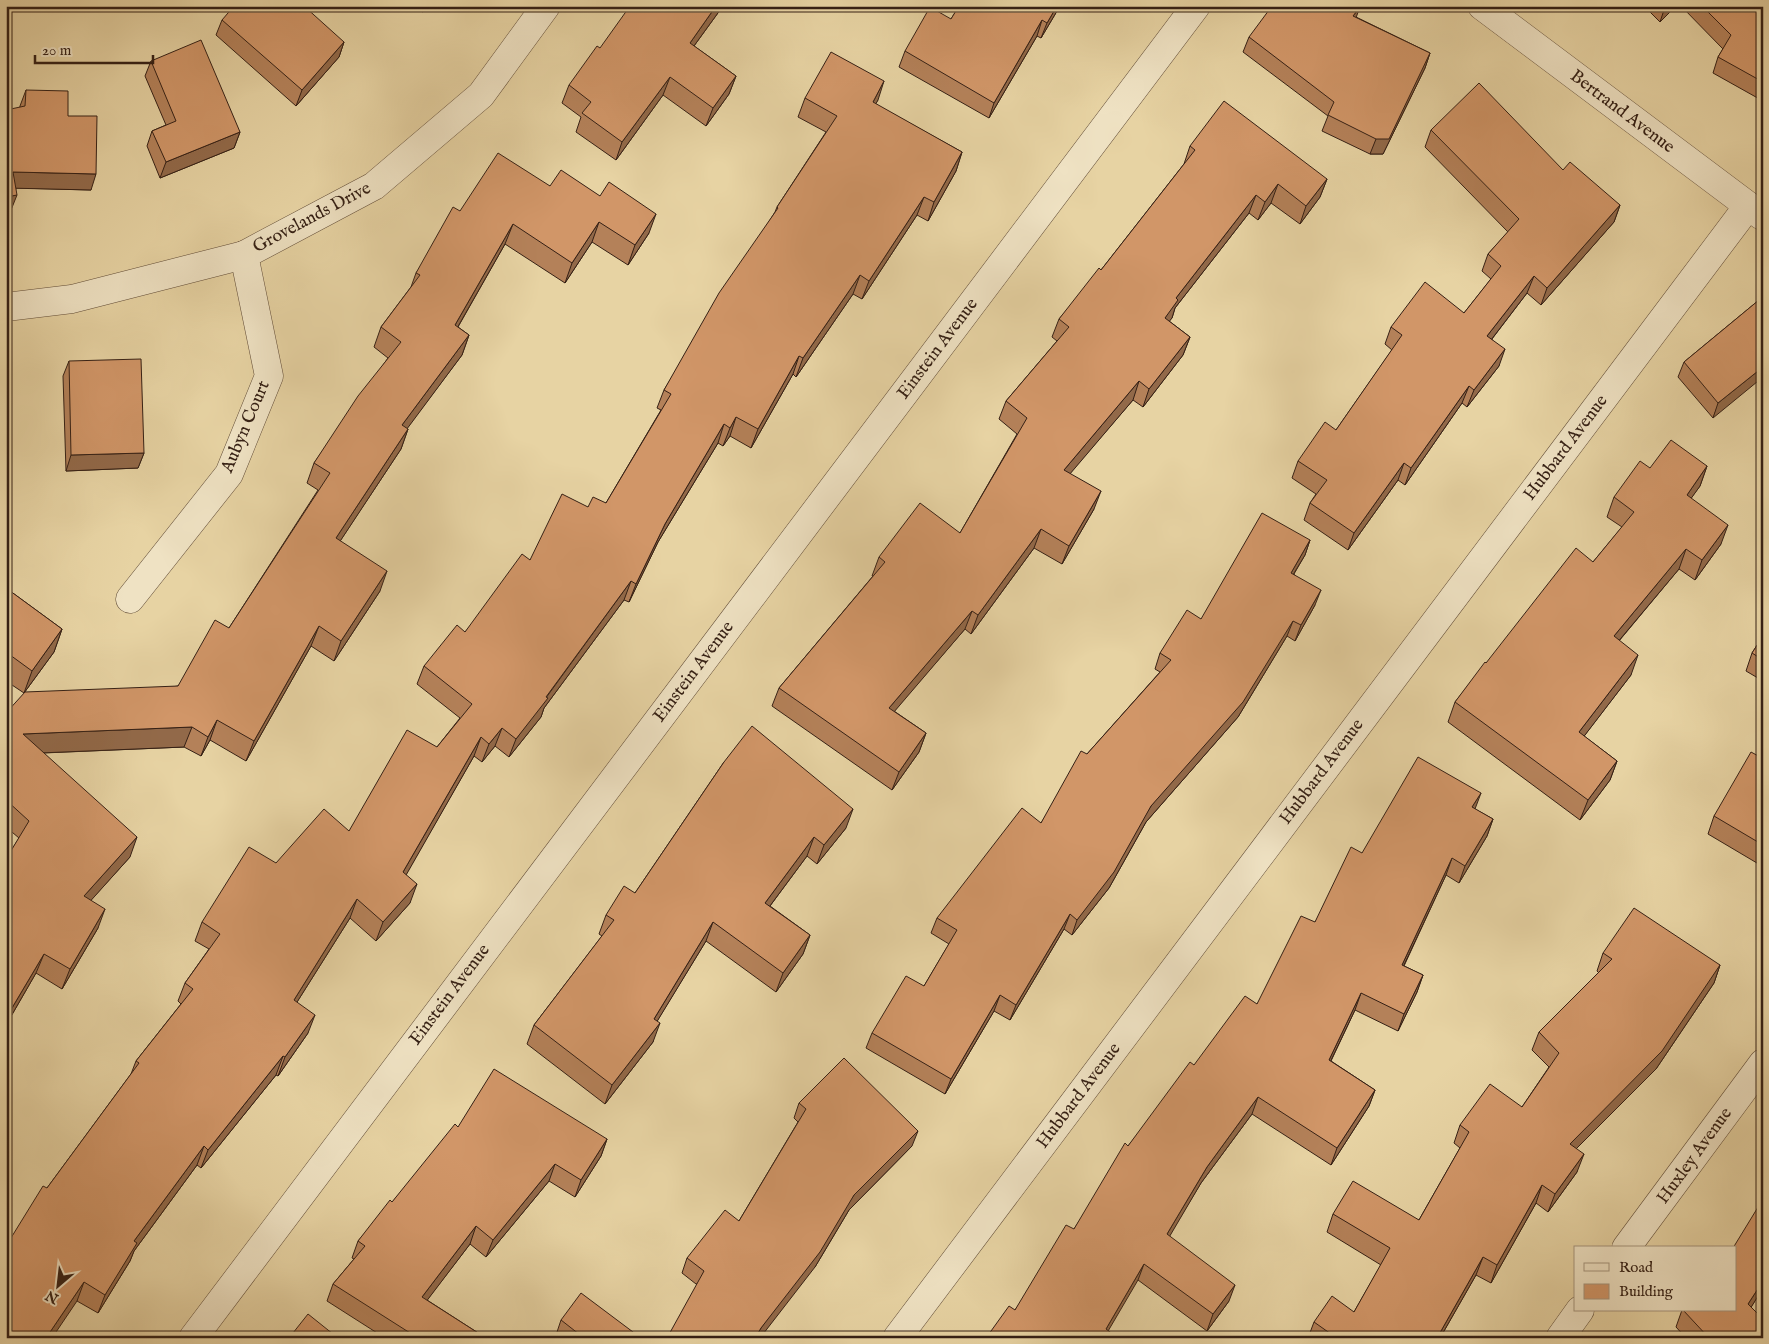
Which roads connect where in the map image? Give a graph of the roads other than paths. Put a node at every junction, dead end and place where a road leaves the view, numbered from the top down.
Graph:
1 (546, 6) edge
2 (1196, 6) edge
3 (1482, 6) edge
4 (1755, 212) edge
5 (244, 255) junction
6 (6, 307) edge
7 (130, 599) dead end
8 (1763, 1064) edge
9 (1627, 1246) edge
10 (1579, 1312) edge
11 (192, 1338) edge
12 (897, 1338) edge
13 (1560, 1338) edge

1 - 5 street, Grovelands Drive
2 - 11 street, Einstein Avenue
3 - 4 street, Bertrand Avenue
4 - 12 street, Hubbard Avenue
5 - 6 street, Grovelands Drive
5 - 7 street, Aubyn Court
8 - 9 street, Huxley Avenue
10 - 13 street

